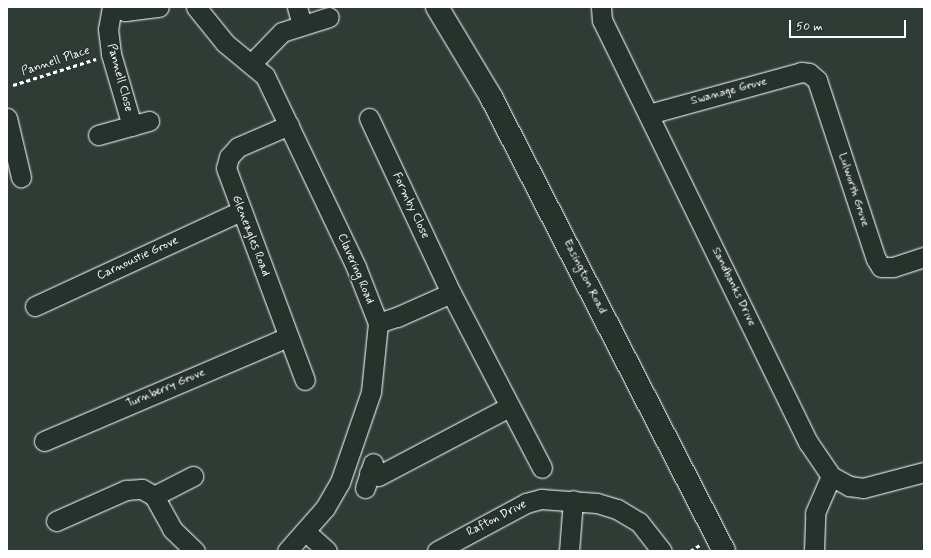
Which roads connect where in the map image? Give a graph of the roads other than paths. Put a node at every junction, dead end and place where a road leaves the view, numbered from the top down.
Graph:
1 (112, 7) edge
2 (159, 7) edge
3 (196, 7) edge
4 (437, 7) edge
5 (601, 7) edge
6 (300, 16) edge
7 (329, 17) dead end
8 (252, 63) junction
9 (809, 73) joint
10 (649, 114) junction
11 (7, 118) edge
12 (369, 118) dead end
13 (290, 125) junction
14 (98, 135) dead end
15 (21, 177) dead end
16 (241, 212) junction
17 (924, 257) edge
18 (451, 293) junction
19 (35, 306) dead end
20 (378, 323) junction
21 (288, 336) junction
22 (305, 380) dead end
23 (509, 407) junction
24 (44, 441) dead end
25 (542, 468) dead end
26 (369, 475) dead end
27 (923, 475) edge
28 (193, 476) dead end
29 (831, 476) junction
30 (154, 496) junction
31 (574, 500) junction
32 (56, 521) dead end
33 (306, 532) junction
34 (195, 551) edge
35 (287, 551) edge
36 (327, 551) edge
37 (437, 551) edge
38 (569, 551) edge
39 (662, 551) edge
40 (724, 551) edge
41 (814, 551) edge

1 - 2 street
1 - 14 street, Pannell Close
3 - 8 street, Clavering Road
4 - 40 main road, Easington Road
5 - 10 street, Sandbanks Drive
6 - 7 street
6 - 8 street
8 - 13 street, Clavering Road
9 - 10 street, Swanage Grove
9 - 17 street, Lulworth Grove
10 - 29 street, Sandbanks Drive
11 - 15 street
12 - 18 street, Formby Close
13 - 16 street, Gleneagles Road
13 - 20 street, Clavering Road
16 - 19 street, Carnoustie Grove
16 - 21 street, Gleneagles Road
18 - 20 street
18 - 23 street, Formby Close
20 - 33 street, Clavering Road
21 - 22 street, Gleneagles Road
21 - 24 street, Turnberry Grove
23 - 25 street, Formby Close
23 - 26 street
27 - 29 street, Sandbanks Drive
28 - 30 street
29 - 41 street
30 - 32 street
30 - 34 street
31 - 37 street, Rafton Drive
31 - 38 street
31 - 39 street, Rafton Drive
33 - 35 street, Clavering Road
33 - 36 street

